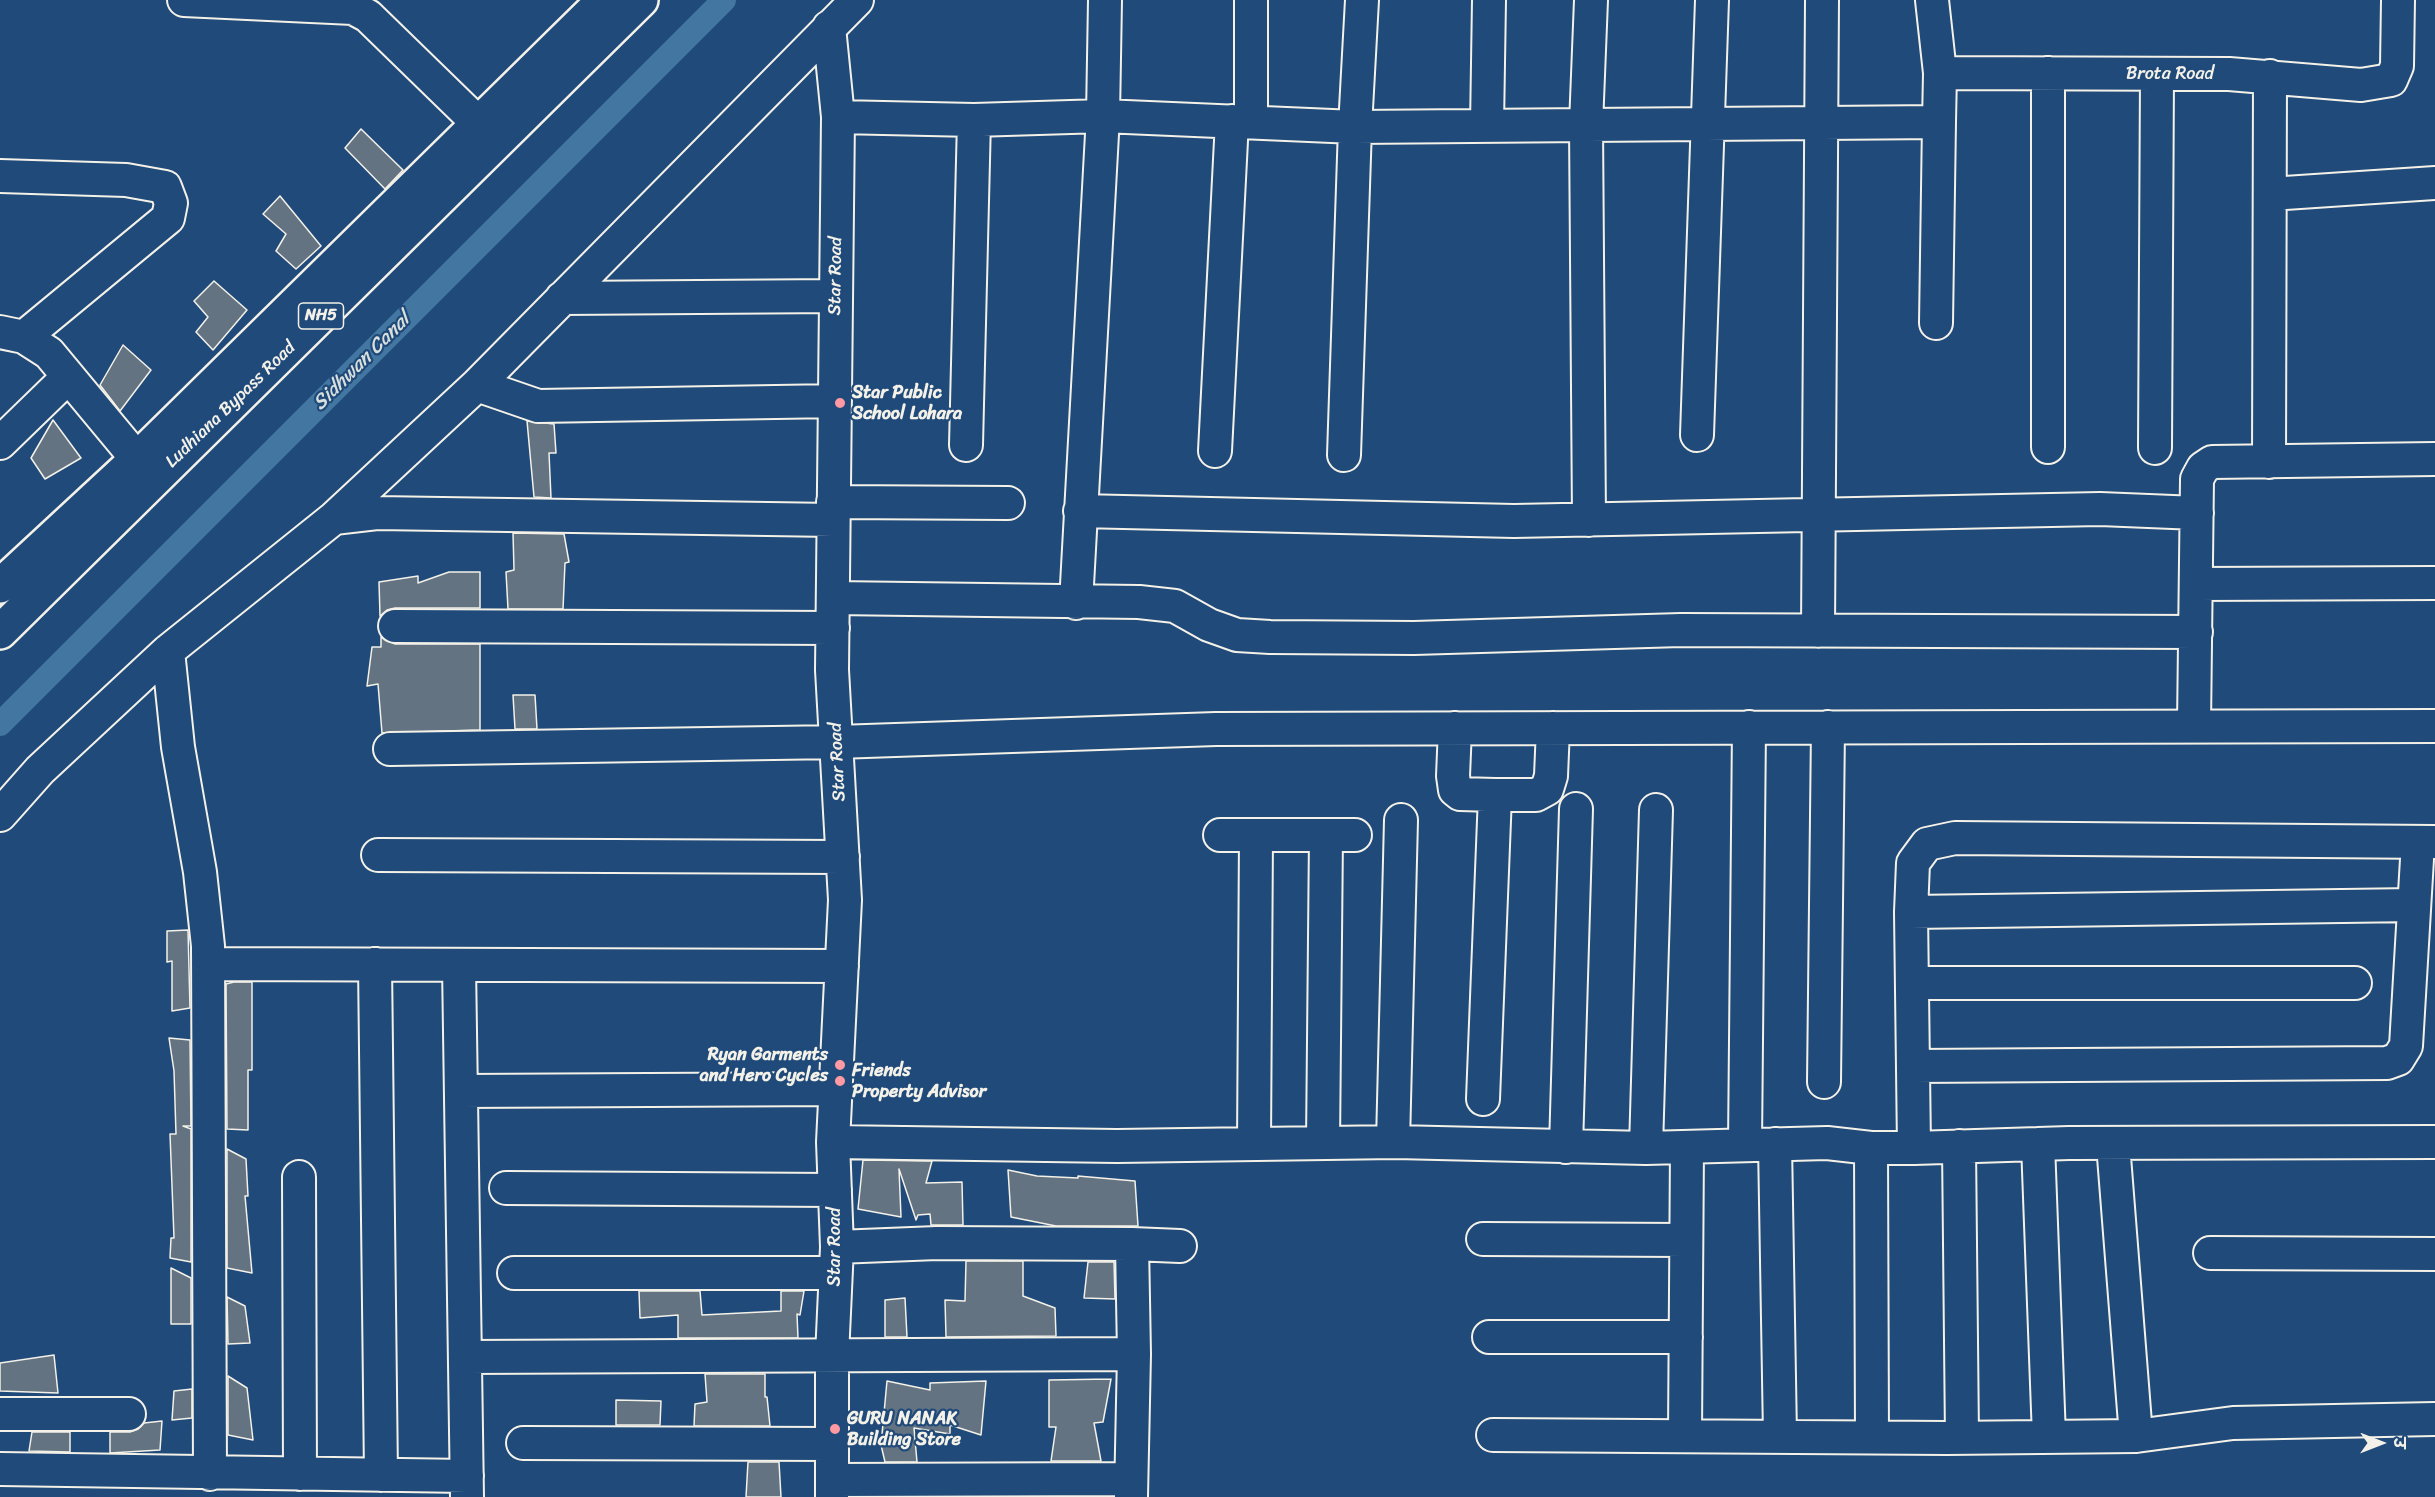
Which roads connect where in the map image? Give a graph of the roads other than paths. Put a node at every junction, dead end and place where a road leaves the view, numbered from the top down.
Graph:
1 (184, 0) edge
2 (604, 0) edge
3 (641, 0) edge
4 (857, 0) edge
5 (1105, 0) edge
6 (1251, 0) edge
7 (1362, 0) edge
8 (1489, 0) edge
9 (1592, 0) edge
10 (1712, 0) edge
11 (1822, 0) edge
12 (1932, 0) edge
13 (2398, 0) edge
14 (353, 4) edge
15 (829, 27) junction
16 (1940, 73) junction
17 (2048, 73) junction
18 (2157, 74) junction
19 (2270, 76) junction
20 (1103, 116) junction
21 (838, 117) junction
22 (974, 120) junction
23 (1241, 122) junction
24 (1939, 122) junction
25 (1820, 123) junction
26 (479, 124) junction
27 (1708, 124) junction
28 (1586, 125) junction
29 (1487, 126) junction
30 (1354, 127) junction
31 (0, 176) edge
32 (2435, 183) edge
33 (2270, 194) junction
34 (836, 296) junction
35 (562, 298) junction
36 (1936, 323) dead end
37 (12, 334) edge
38 (67, 378) junction
39 (477, 385) junction
40 (835, 401) junction
41 (1697, 435) dead end
42 (0, 443) edge
43 (966, 446) dead end
44 (2048, 447) dead end
45 (2155, 448) dead end
46 (1215, 451) dead end
47 (1344, 455) dead end
48 (137, 459) junction
49 (2435, 459) edge
50 (2269, 462) junction
51 (1008, 503) dead end
52 (833, 511) junction
53 (1080, 511) junction
54 (2197, 513) junction
55 (1819, 516) junction
56 (334, 518) junction
57 (1589, 520) junction
58 (2435, 583) edge
59 (2197, 585) junction
60 (0, 586) edge
61 (1076, 603) junction
62 (833, 613) junction
63 (395, 626) dead end
64 (1818, 631) junction
65 (0, 632) edge
66 (2196, 632) junction
67 (168, 651) junction
68 (2194, 725) junction
69 (2435, 726) edge
70 (1749, 727) junction
71 (1828, 727) junction
72 (1455, 728) junction
73 (1553, 728) junction
74 (837, 742) junction
75 (390, 749) dead end
76 (1495, 795) junction
77 (1576, 808) dead end
78 (1656, 810) dead end
79 (0, 815) edge
80 (1401, 820) dead end
81 (1220, 835) dead end
82 (1256, 835) junction
83 (2426, 842) edge
84 (378, 855) dead end
85 (843, 857) junction
86 (2414, 905) junction
87 (1911, 912) junction
88 (208, 964) junction
89 (375, 964) junction
90 (459, 965) junction
91 (842, 966) junction
92 (1912, 983) junction
93 (2355, 983) dead end
94 (1913, 1066) junction
95 (1824, 1082) dead end
96 (836, 1089) junction
97 (462, 1091) junction
98 (1483, 1099) dead end
99 (833, 1142) junction
100 (1393, 1142) junction
101 (2435, 1142) edge
102 (1323, 1143) junction
103 (1254, 1144) junction
104 (2038, 1144) junction
105 (2113, 1144) junction
106 (1760, 1145) junction
107 (1959, 1146) junction
108 (1566, 1147) junction
109 (1687, 1147) junction
110 (1646, 1148) junction
111 (1871, 1148) junction
112 (1914, 1148) junction
113 (299, 1177) dead end
114 (507, 1188) dead end
115 (835, 1190) junction
116 (1483, 1239) dead end
117 (1686, 1240) junction
118 (1132, 1244) junction
119 (1179, 1246) dead end
120 (2210, 1253) dead end
121 (2435, 1254) edge
122 (836, 1260) junction
123 (514, 1273) dead end
124 (1489, 1337) dead end
125 (1686, 1337) junction
126 (1134, 1354) junction
127 (832, 1356) junction
128 (466, 1357) junction
129 (0, 1414) edge
130 (129, 1414) dead end
131 (2435, 1419) edge
132 (1685, 1434) junction
133 (1493, 1435) dead end
134 (1780, 1436) junction
135 (2136, 1436) junction
136 (1872, 1437) junction
137 (2049, 1437) junction
138 (1962, 1438) junction
139 (523, 1443) dead end
140 (832, 1444) junction
141 (0, 1469) edge
142 (300, 1474) junction
143 (381, 1475) junction
144 (190, 1481) edge
145 (467, 1486) edge
146 (832, 1488) edge
147 (1131, 1488) edge

1 - 14 street
2 - 26 highway, Ludhiana Bypass Road / NH5
3 - 65 highway, Ludhiana Bypass Road / NH5
4 - 15 street
5 - 20 street
6 - 23 street
7 - 30 street
8 - 29 street
9 - 28 street
10 - 27 street
11 - 25 street
12 - 16 street
13 - 19 street, Brota Road
14 - 26 street
15 - 21 street, Star Road
15 - 35 street
16 - 17 street, Brota Road
16 - 24 street
17 - 18 street, Brota Road
17 - 44 street
18 - 19 street, Brota Road
18 - 45 street
19 - 33 street
20 - 22 street
20 - 23 street
20 - 53 street
21 - 22 street
21 - 34 street, Star Road
22 - 43 street
23 - 30 street
23 - 46 street
24 - 25 street
24 - 36 street
25 - 27 street
25 - 55 street
26 - 48 highway, Ludhiana Bypass Road / NH5
27 - 28 street
27 - 41 street
28 - 29 street
28 - 57 street
29 - 30 street
30 - 47 street
31 - 37 street
32 - 33 street
33 - 50 street
34 - 35 street
34 - 40 street, Star Road
35 - 39 street
37 - 38 street
38 - 42 street
38 - 48 street
39 - 40 street
39 - 56 street
40 - 52 street, Star Road
48 - 60 highway, Ludhiana Bypass Road / NH5
49 - 50 street
50 - 54 street
51 - 52 street
52 - 56 street
52 - 62 street, Star Road
53 - 57 street
53 - 61 street
54 - 55 street
54 - 59 street
55 - 57 street
55 - 64 street
56 - 67 street
58 - 59 street
59 - 66 street
61 - 62 street
61 - 64 street
62 - 63 street
62 - 74 street, Star Road
64 - 66 street
66 - 68 street
67 - 79 street
67 - 88 street
68 - 69 street
68 - 71 street
70 - 71 street
70 - 73 street
70 - 106 street
71 - 95 street
72 - 73 street
72 - 74 street
72 - 76 street
73 - 76 street
74 - 75 street
74 - 85 street, Star Road
76 - 98 street
77 - 108 street
78 - 110 street
80 - 100 street
81 - 82 street
82 - 102 street
82 - 103 street
83 - 86 street
83 - 87 street
84 - 85 street
85 - 91 street, Star Road
86 - 87 street
86 - 94 street
87 - 92 street
88 - 89 street
88 - 144 street
89 - 90 street
89 - 143 street
90 - 91 street
90 - 97 street
91 - 96 street, Star Road
92 - 93 street
92 - 94 street
94 - 112 street
96 - 97 street
96 - 99 street, Star Road
97 - 128 street
99 - 103 street
99 - 115 street, Star Road
100 - 102 street
100 - 108 street
101 - 105 street
102 - 103 street
104 - 105 street
104 - 107 street
104 - 137 street
105 - 135 street
106 - 109 street
106 - 111 street
106 - 134 street
107 - 112 street
107 - 138 street
108 - 110 street
109 - 110 street
109 - 117 street
111 - 112 street
111 - 136 street
113 - 142 street
114 - 115 street
115 - 122 street, Star Road
116 - 117 street
117 - 125 street
118 - 119 street
118 - 122 street
118 - 126 street
120 - 121 street
122 - 123 street
122 - 127 street, Star Road
124 - 125 street
125 - 132 street
126 - 127 street
126 - 147 street
127 - 128 street
127 - 140 street, Star Road
128 - 145 street
129 - 130 street
131 - 135 street
132 - 133 street
132 - 134 street
134 - 136 street
135 - 137 street
136 - 138 street
137 - 138 street
139 - 140 street
140 - 146 street, Star Road
141 - 144 street
142 - 143 street
142 - 144 street
143 - 145 street
146 - 147 street

